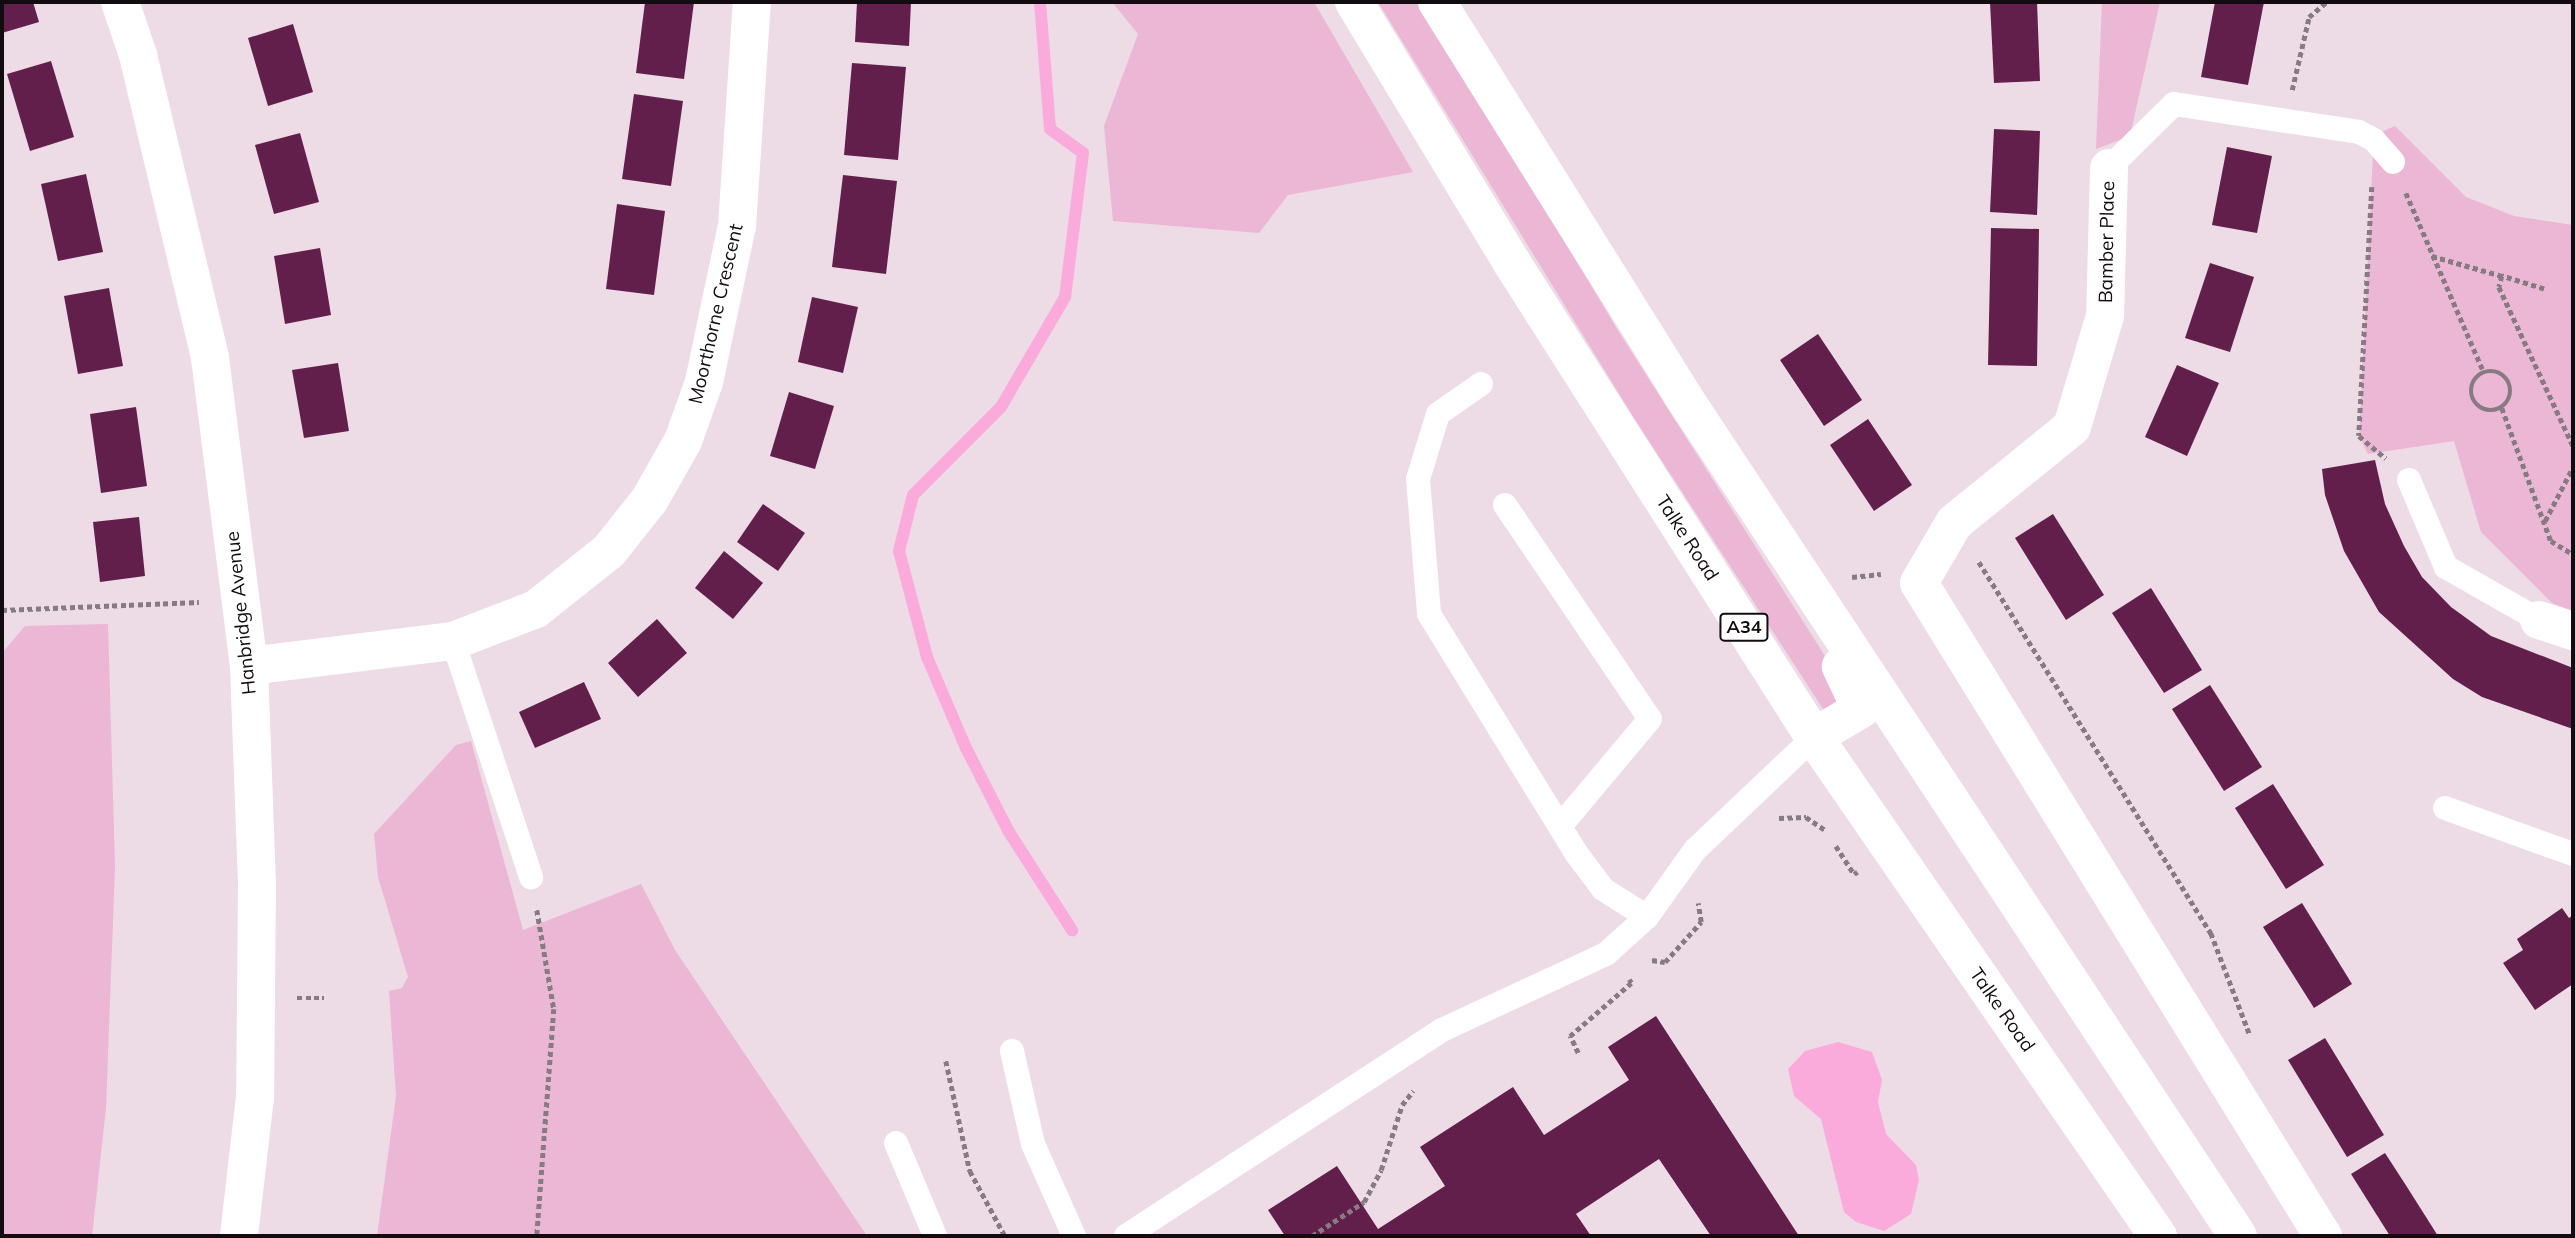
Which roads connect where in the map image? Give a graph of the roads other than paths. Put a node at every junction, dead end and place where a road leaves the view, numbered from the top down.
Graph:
1 (120, 2) edge
2 (752, 2) edge
3 (1354, 2) edge
4 (1437, 2) edge
5 (2393, 162) road end
6 (2109, 168) joint
7 (1481, 384) dead end
8 (1681, 393) junction
9 (2409, 480) road end
10 (1506, 505) dead end
11 (2556, 626) edge
12 (453, 641) junction
13 (249, 666) junction
14 (1814, 737) junction
15 (2445, 808) dead end
16 (1562, 824) junction
17 (2573, 854) edge
18 (531, 877) road end
19 (1647, 917) junction
20 (1012, 1051) dead end
21 (896, 1143) dead end
22 (239, 1236) edge
23 (935, 1236) edge
24 (1074, 1236) edge
25 (1126, 1236) edge
26 (2158, 1236) edge
27 (2238, 1236) edge
28 (2323, 1236) edge

1 - 13 main road, Hanbridge Avenue
2 - 12 main road, Moorthorne Crescent
3 - 14 main road, Talke Road / A34
4 - 8 main road
5 - 6 lane, Bamber Place
6 - 28 main road, Bamber Place
7 - 16 lane
8 - 14 main road
8 - 27 main road
9 - 11 lane
10 - 16 lane
12 - 13 main road, Moorthorne Crescent
12 - 18 lane
13 - 22 main road, Hanbridge Avenue
14 - 19 lane
14 - 26 main road, Talke Road / A34
15 - 17 lane
16 - 19 lane
19 - 25 lane
20 - 24 lane
21 - 23 lane

